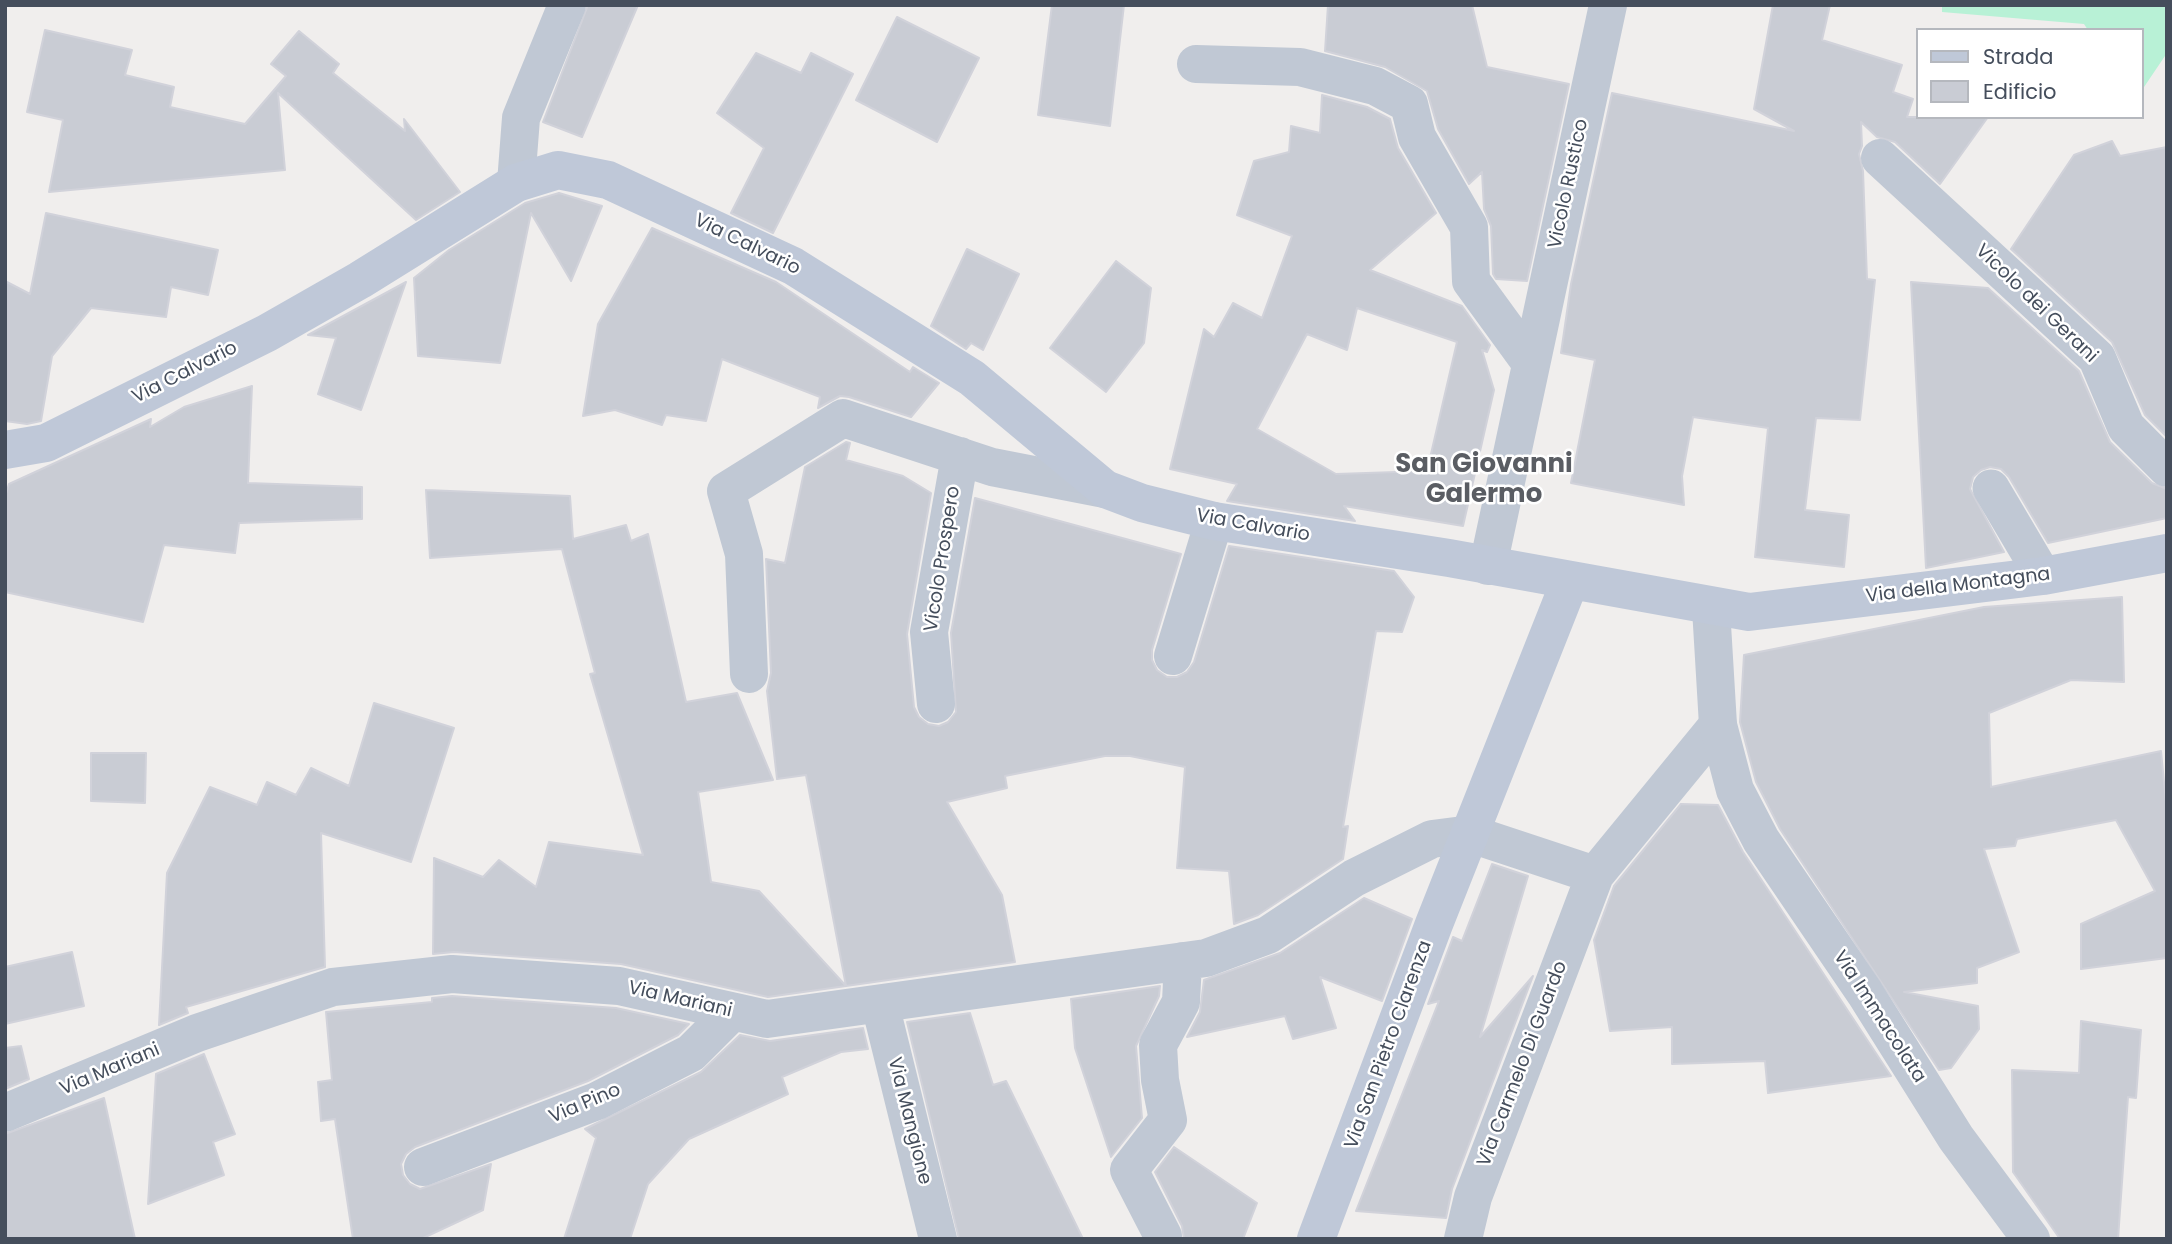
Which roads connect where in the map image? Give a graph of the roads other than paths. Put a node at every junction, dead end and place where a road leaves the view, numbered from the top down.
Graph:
1 (567, 5) edge
2 (1608, 5) edge
3 (1196, 64) dead end
4 (1881, 158) dead end
5 (516, 183) junction
6 (1530, 362) junction
7 (5, 450) edge
8 (960, 456) junction
9 (2167, 468) edge
10 (1991, 488) dead end
11 (1105, 489) junction
12 (1214, 521) junction
13 (2167, 553) edge
14 (1488, 566) junction
15 (2043, 576) junction
16 (1570, 581) junction
17 (1712, 608) junction
18 (1174, 656) dead end
19 (750, 674) dead end
20 (936, 704) dead end
21 (1717, 725) junction
22 (1467, 843) junction
23 (1592, 883) junction
24 (1182, 961) junction
25 (880, 1004) junction
26 (732, 1013) junction
27 (5, 1113) edge
28 (423, 1167) dead end
29 (1163, 1236) dead end
30 (938, 1239) edge
31 (1316, 1239) edge
32 (1463, 1239) edge
33 (2031, 1239) edge

1 - 5 street
2 - 6 street, Vicolo Rustico
3 - 6 street
4 - 9 street, Vicolo dei Gerani
5 - 7 main road, Via Calvario
5 - 11 main road, Via Calvario
6 - 14 street, Vicolo Rustico
8 - 11 street
8 - 19 street
8 - 20 street, Vicolo Prospero
10 - 15 street
11 - 12 main road, Via Calvario
12 - 14 main road, Via Calvario
12 - 18 street
13 - 15 main road, Via della Montagna
14 - 16 main road, Via Calvario
15 - 17 main road, Via della Montagna
16 - 17 main road, Via della Montagna
16 - 22 main road, Via San Pietro Clarenza
17 - 21 street, Via Immacolata
21 - 23 street, Via Carmelo Di Guardo
21 - 33 street, Via Immacolata
22 - 23 street
22 - 24 street, Via Mariani
22 - 31 main road, Via San Pietro Clarenza
23 - 32 street, Via Carmelo Di Guardo
24 - 25 street, Via Mariani
24 - 29 street
25 - 26 street, Via Mariani
25 - 30 street, Via Mangione
26 - 27 street, Via Mariani
26 - 28 street, Via Pino

